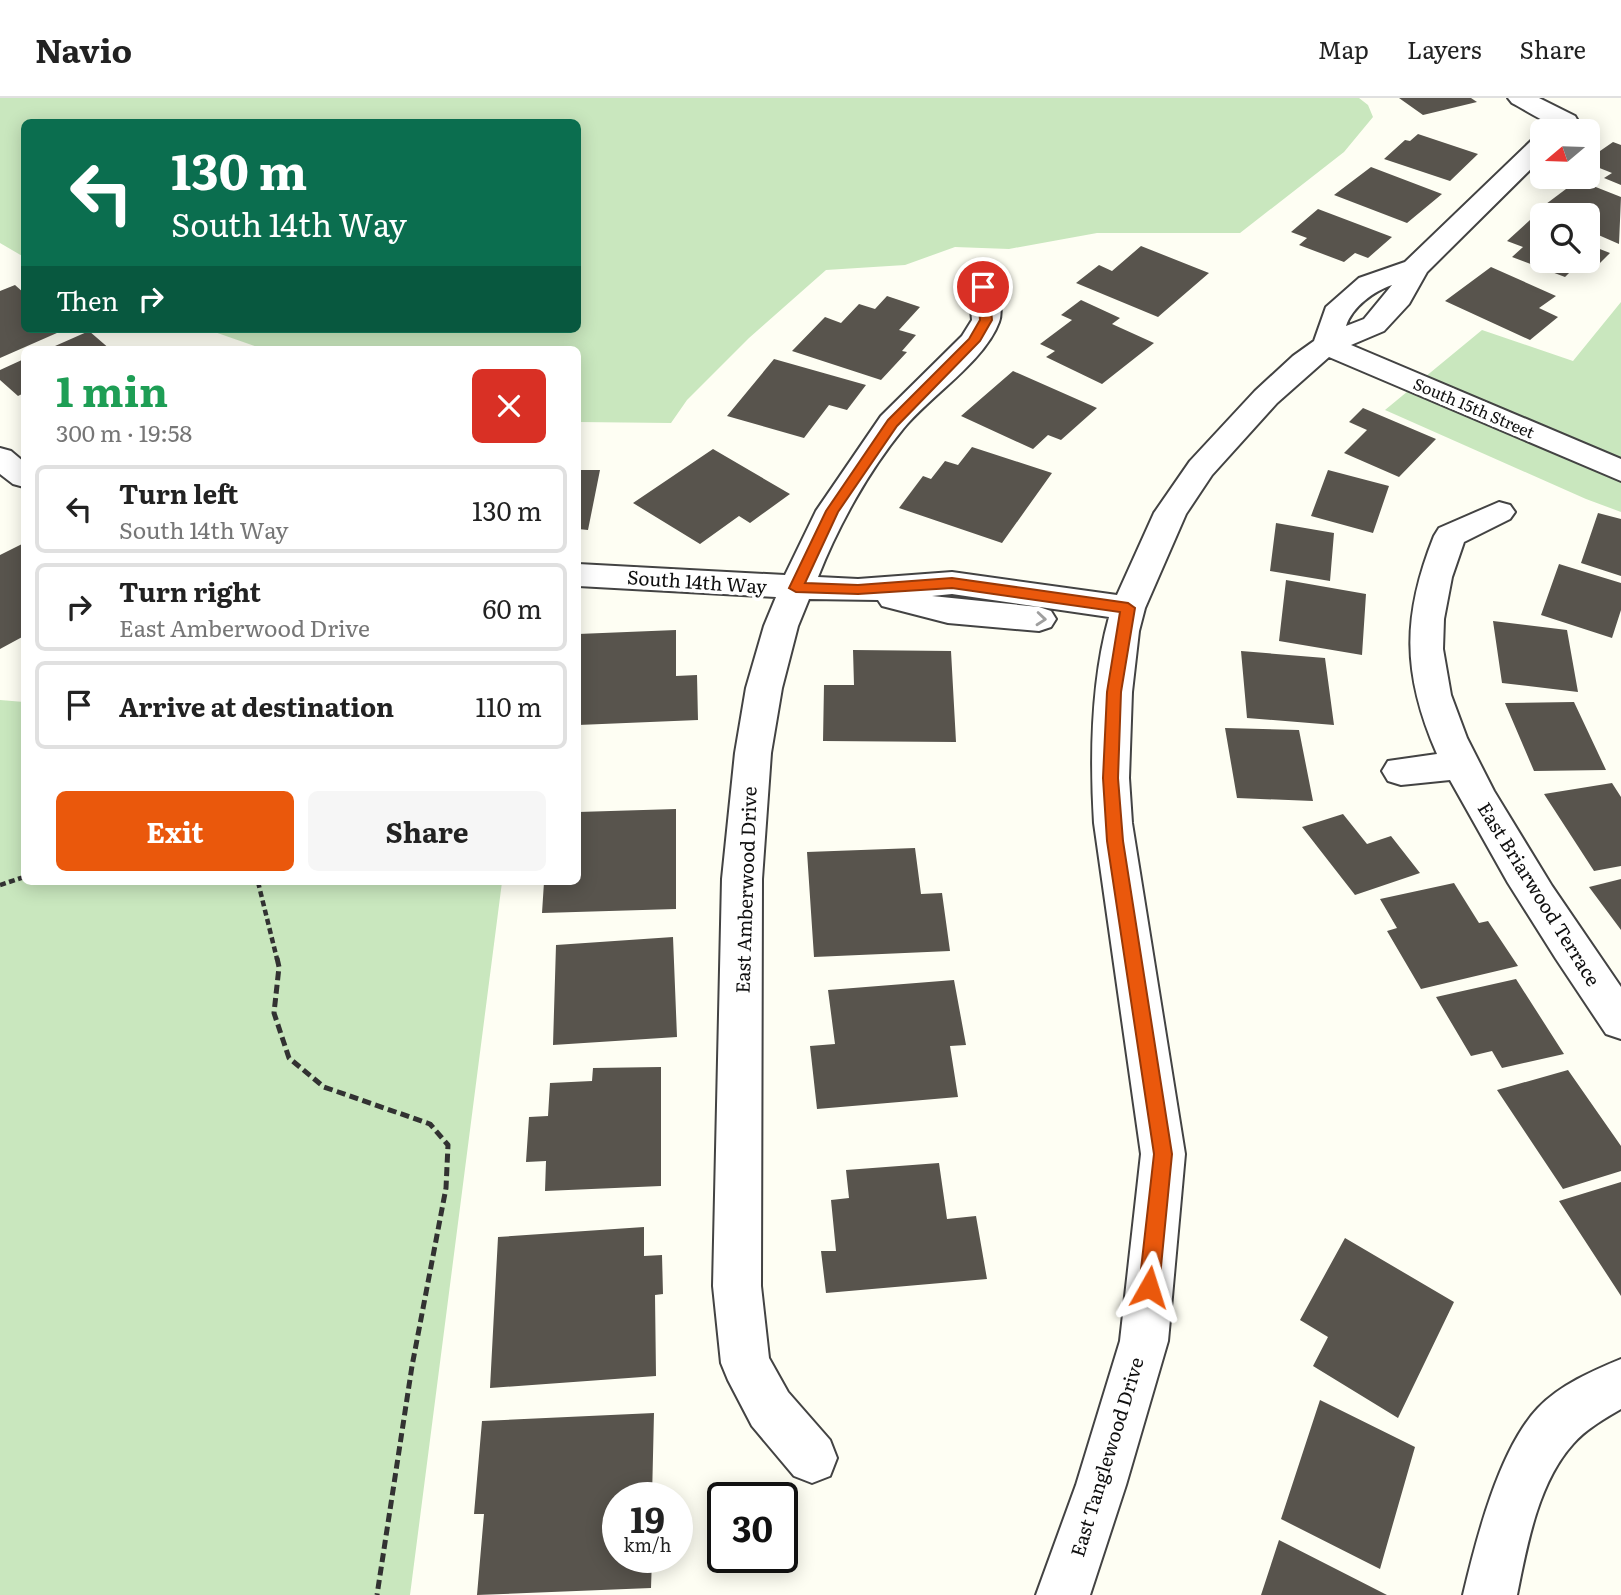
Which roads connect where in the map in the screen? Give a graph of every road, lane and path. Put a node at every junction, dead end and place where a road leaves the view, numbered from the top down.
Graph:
1 (1520, 98) edge
2 (1566, 119) edge
3 (1530, 156) edge
4 (1415, 268) junction
5 (983, 287) dead end
6 (1355, 297) junction
7 (1388, 311) junction
8 (1326, 345) junction
9 (0, 458) edge
10 (1621, 471) edge
11 (21, 475) edge
12 (1499, 512) dead end
13 (581, 575) edge
14 (796, 588) junction
15 (1125, 619) junction
16 (1460, 765) junction
17 (1401, 771) dead end
18 (21, 878) edge
19 (0, 885) edge
20 (259, 885) edge
21 (1621, 1021) edge
22 (1618, 1384) edge
23 (812, 1458) dead end
24 (377, 1595) edge
25 (1063, 1595) edge
26 (1490, 1595) edge

1 - 2 street
3 - 4 street
4 - 6 street
4 - 7 street
5 - 14 street, East Amberwood Drive
6 - 7 street
6 - 8 street
7 - 8 street
8 - 10 street, South 15th Street
8 - 15 street, East Tanglewood Drive
9 - 11 street
12 - 16 street, East Briarwood Terrace
13 - 14 street, South 14th Way
14 - 15 street, South 14th Way
14 - 23 street, East Amberwood Drive
15 - 25 street, East Tanglewood Drive
16 - 17 street
16 - 21 street, East Briarwood Terrace
18 - 19 path
20 - 24 path
22 - 26 street

